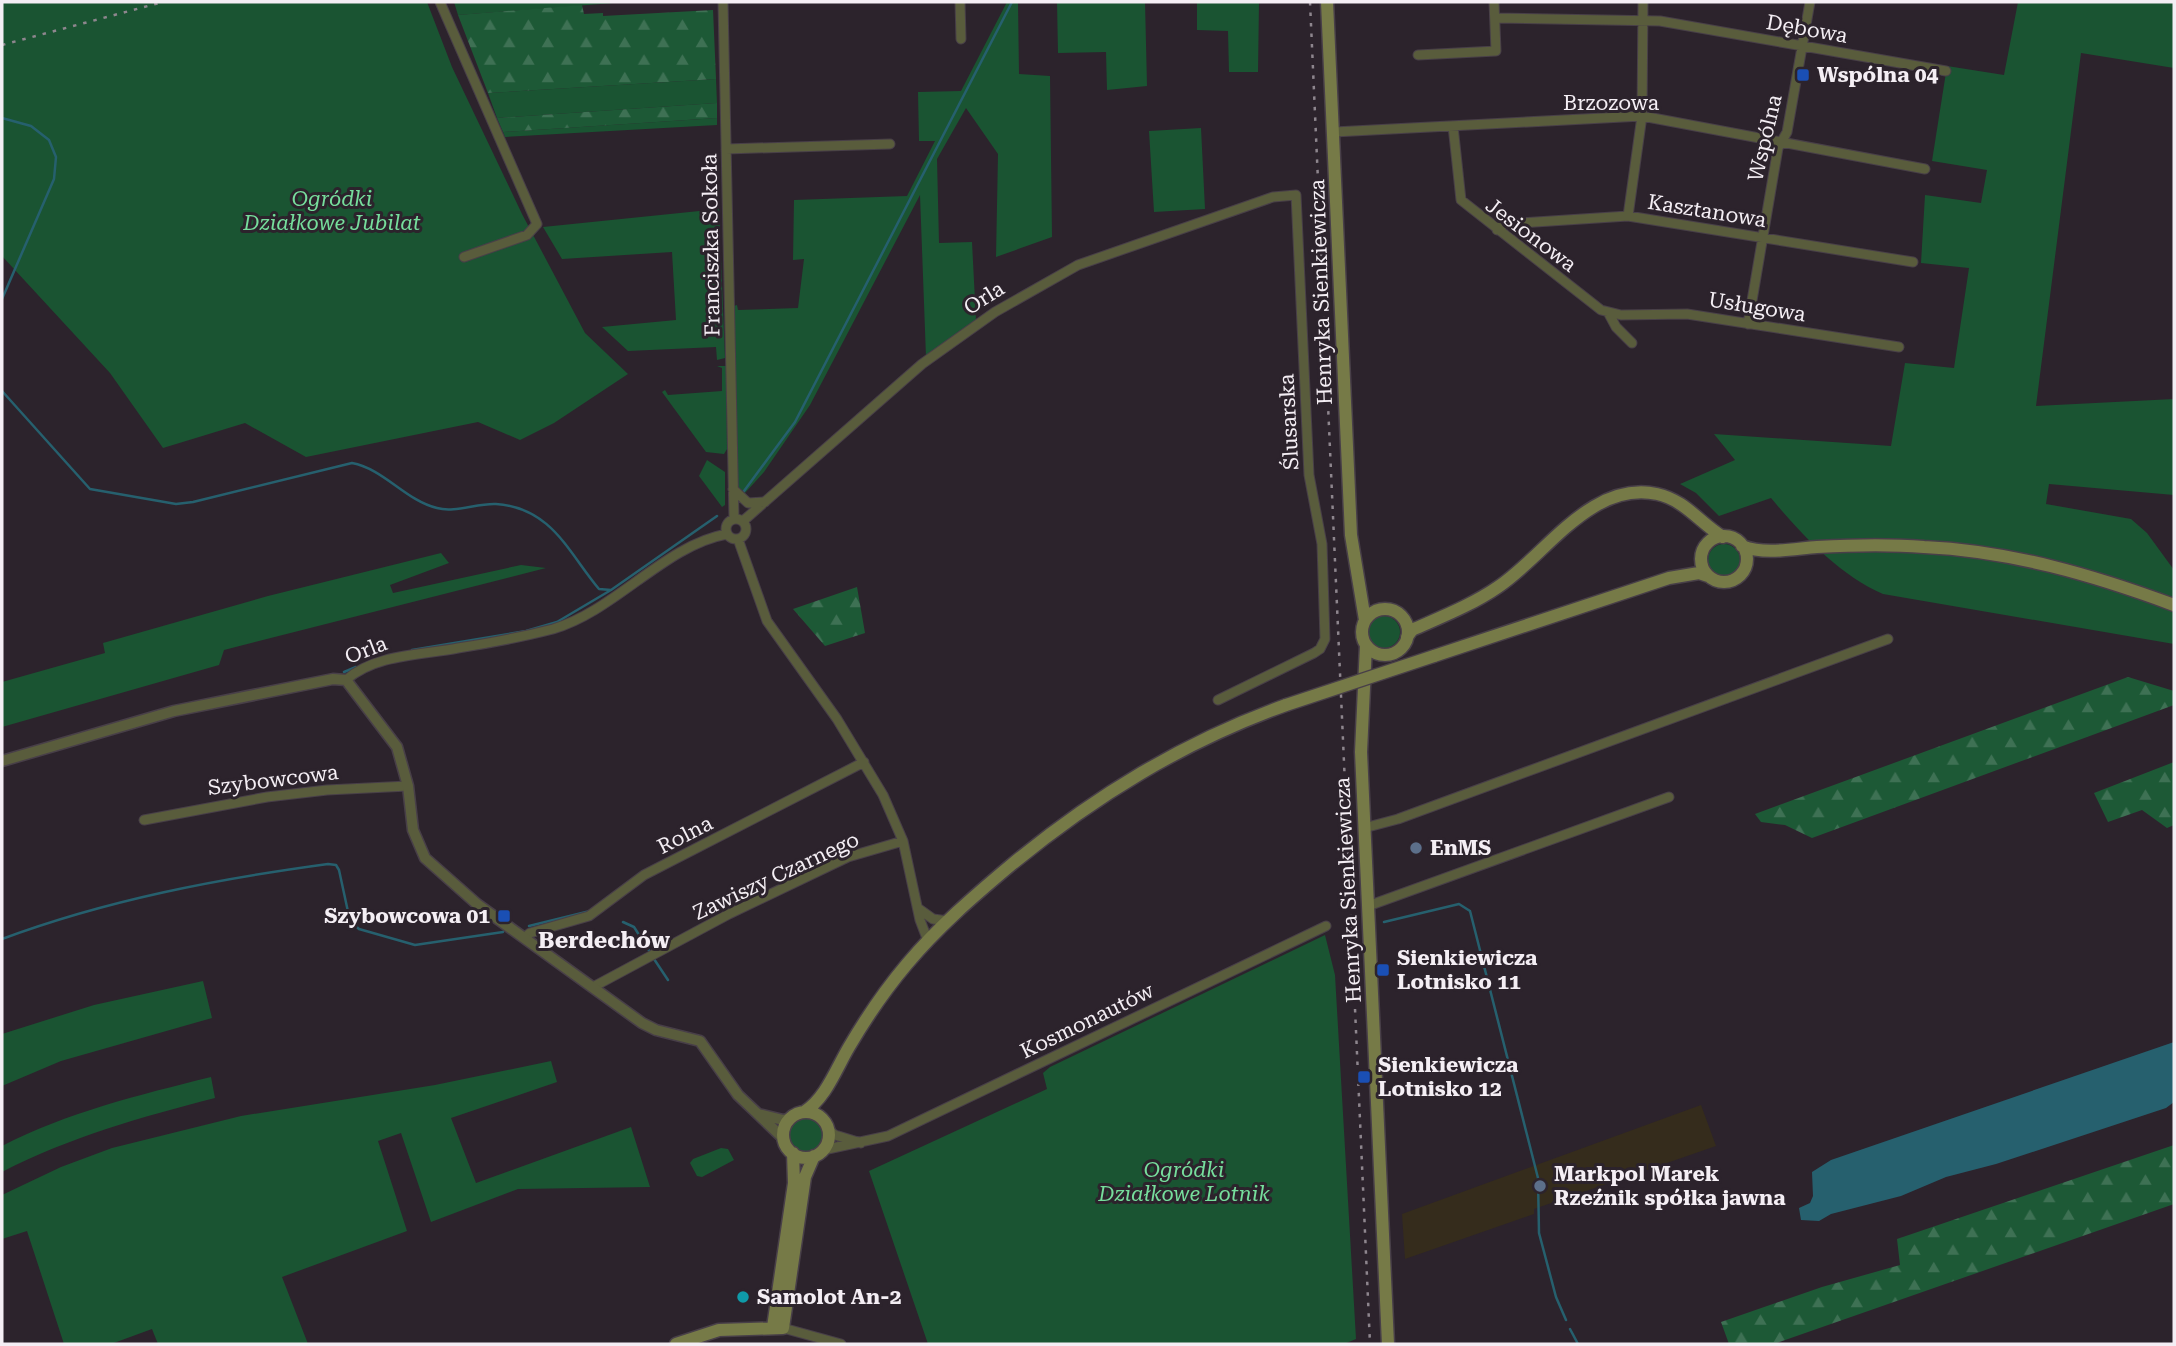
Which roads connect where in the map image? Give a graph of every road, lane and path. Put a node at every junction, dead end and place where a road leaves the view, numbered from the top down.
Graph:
1 (440, 2) edge
2 (723, 2) edge
3 (960, 2) edge
4 (1327, 2) edge
5 (1494, 2) edge
6 (1643, 2) edge
7 (1810, 2) edge
8 (1495, 18) junction
9 (1643, 20) junction
10 (961, 39) dead end
11 (1802, 46) junction
12 (1418, 55) dead end
13 (1946, 71) dead end
14 (1642, 116) junction
15 (1453, 126) junction
16 (1334, 132) junction
17 (1782, 142) junction
18 (890, 144) dead end
19 (726, 149) junction
20 (1925, 169) dead end
21 (1297, 195) joint
22 (1629, 216) junction
23 (1497, 230) junction
24 (1763, 237) junction
25 (464, 257) dead end
26 (1913, 262) dead end
27 (1609, 314) junction
28 (1748, 324) junction
29 (1632, 342) dead end
30 (1899, 347) dead end
31 (732, 488) junction
32 (767, 502) junction
33 (1696, 515) junction
34 (739, 520) junction
35 (727, 534) junction
36 (1723, 537) junction
37 (738, 539) junction
38 (1742, 546) junction
39 (1703, 551) junction
40 (1780, 551) junction
41 (1745, 567) junction
42 (1708, 576) junction
43 (1669, 578) junction
44 (1359, 579) junction
45 (2174, 605) edge
46 (1383, 609) junction
47 (1448, 613) junction
48 (1402, 617) junction
49 (1365, 620) junction
50 (1407, 637) junction
51 (1888, 639) dead end
52 (1366, 645) junction
53 (1386, 654) junction
54 (346, 680) junction
55 (1364, 683) junction
56 (1218, 700) dead end
57 (2, 761) edge
58 (864, 762) junction
59 (408, 786) junction
60 (1669, 797) dead end
61 (144, 820) dead end
62 (1364, 828) junction
63 (902, 841) junction
64 (1367, 906) junction
65 (919, 909) junction
66 (947, 921) junction
67 (1326, 926) dead end
68 (524, 938) junction
69 (928, 941) junction
70 (593, 986) junction
71 (829, 1084) junction
72 (804, 1112) junction
73 (758, 1114) junction
74 (790, 1119) junction
75 (826, 1125) junction
76 (784, 1139) junction
77 (861, 1143) junction
78 (793, 1153) junction
79 (818, 1153) junction
80 (778, 1327) junction
81 (676, 1344) edge
82 (841, 1344) edge
83 (1388, 1344) edge

1 - 25 street
2 - 19 street, Franciszka Sokoła
3 - 10 street
4 - 16 main road, Henryka Sienkiewicza
5 - 8 street
6 - 9 street
7 - 11 street, Wspólna
8 - 9 street, Dębowa
8 - 12 street
9 - 11 street, Dębowa
9 - 14 street
11 - 13 street, Dębowa
11 - 17 street, Wspólna
14 - 15 street, Brzozowa
14 - 17 street, Brzozowa
14 - 22 street
15 - 16 street, Brzozowa
15 - 23 street, Jesionowa
16 - 44 main road, Henryka Sienkiewicza
17 - 20 street, Brzozowa
17 - 24 street, Wspólna
18 - 19 street
19 - 31 street, Franciszka Sokoła
21 - 32 street, Orla
21 - 56 street, Ślusarska
22 - 23 street, Kasztanowa
22 - 24 street, Kasztanowa
23 - 27 street, Jesionowa
24 - 26 street, Kasztanowa
24 - 28 street, Wspólna
27 - 28 street, Usługowa
27 - 29 street, Jesionowa
28 - 30 street, Usługowa
31 - 32 street
31 - 34 street, Franciszka Sokoła
32 - 34 street, Orla
33 - 36 main road
33 - 39 main road
33 - 47 main road
34 - 35 street
34 - 37 street
35 - 37 street
35 - 54 street, Orla
36 - 38 main road
36 - 39 main road
37 - 58 street
38 - 40 main road
38 - 41 main road
39 - 42 main road
39 - 43 main road
40 - 41 main road
40 - 45 main road
41 - 42 main road
42 - 43 main road
43 - 66 main road, bridge
44 - 46 main road, Henryka Sienkiewicza
44 - 49 main road, Henryka Sienkiewicza
46 - 48 main road
46 - 49 main road
47 - 48 main road
47 - 50 main road
48 - 50 main road
49 - 52 main road
50 - 53 main road
51 - 62 street
52 - 53 main road
52 - 55 main road, Henryka Sienkiewicza
53 - 55 main road, Henryka Sienkiewicza
54 - 57 street, Orla
54 - 59 street
55 - 62 main road, Henryka Sienkiewicza
58 - 63 street
58 - 68 street, Rolna
59 - 61 street, Szybowcowa
59 - 68 street
60 - 64 street
62 - 64 main road, Henryka Sienkiewicza
63 - 65 street
63 - 70 street, Zawiszy Czarnego
64 - 83 main road, Henryka Sienkiewicza
65 - 66 street
65 - 69 street
66 - 69 main road
67 - 77 street, Kosmonautów
68 - 70 street
69 - 71 main road
70 - 73 street
71 - 72 main road
71 - 75 main road
72 - 74 main road
72 - 75 main road
73 - 74 street
73 - 76 street
74 - 76 main road
75 - 77 street
75 - 79 main road
76 - 78 main road
77 - 79 street, Kosmonautów
78 - 79 main road
78 - 80 main road
79 - 80 main road
80 - 81 main road
80 - 82 street

